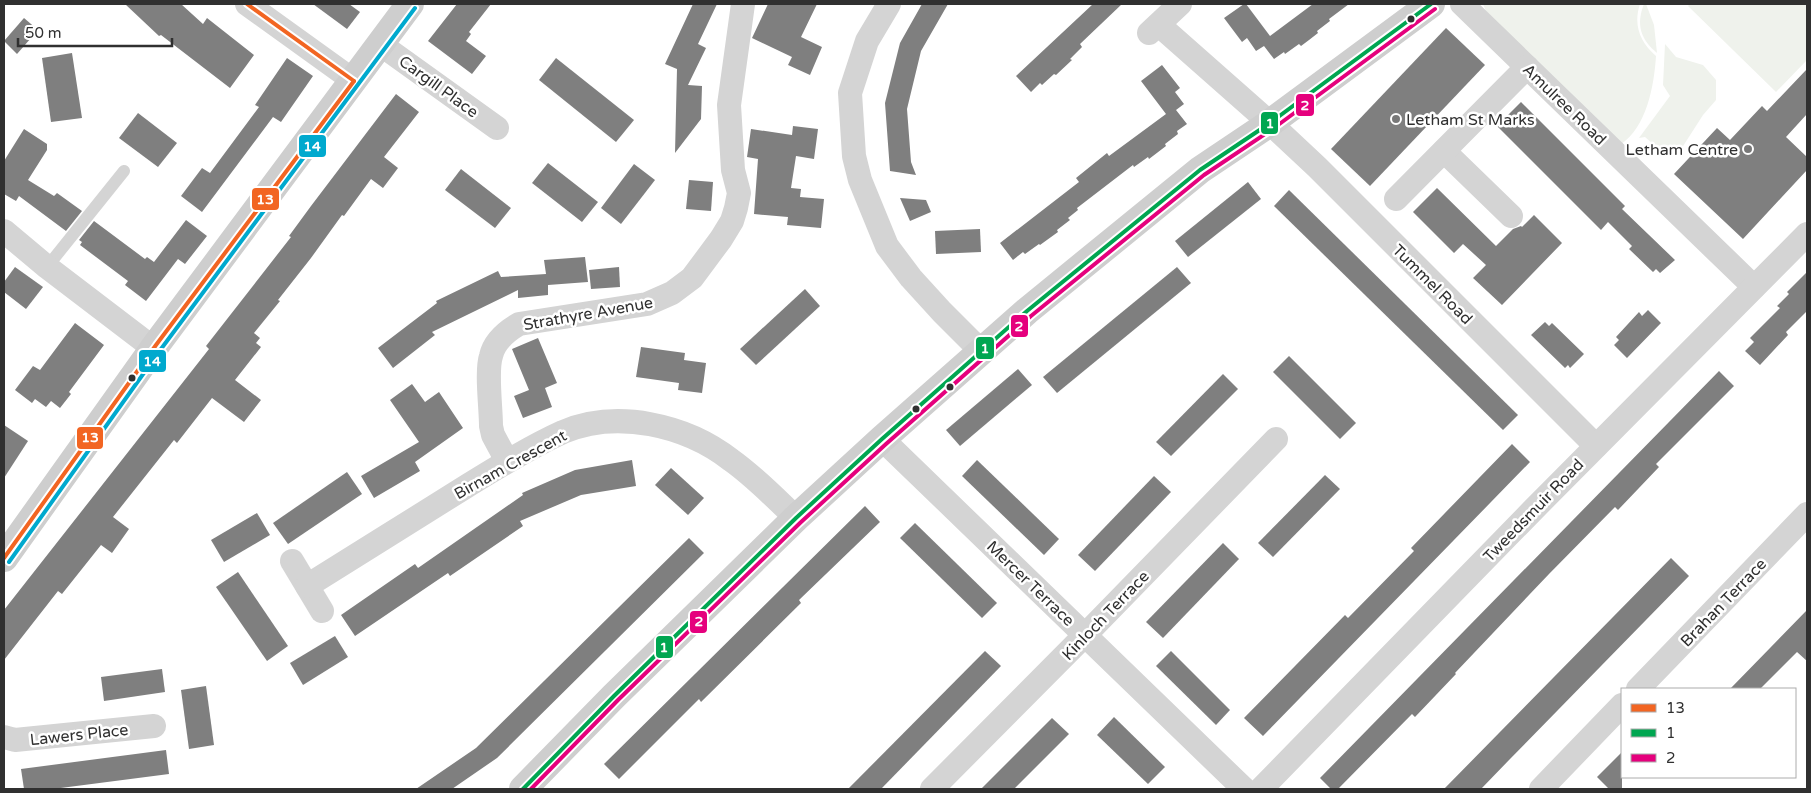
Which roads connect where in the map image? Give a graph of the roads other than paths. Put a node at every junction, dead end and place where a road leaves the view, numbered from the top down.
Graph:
1 (247, 4) edge
2 (410, 4) edge
3 (743, 4) edge
4 (888, 4) edge
5 (1180, 4) edge
6 (1431, 4) edge
7 (1462, 4) edge
8 (380, 44) junction
9 (1527, 67) junction
10 (354, 81) junction
11 (1270, 123) junction
12 (497, 128) dead end
13 (1444, 150) junction
14 (124, 171) dead end
15 (1396, 199) dead end
16 (1511, 216) dead end
17 (4, 231) edge
18 (1807, 234) edge
19 (47, 267) junction
20 (1754, 287) junction
21 (156, 345) junction
22 (982, 350) junction
23 (882, 439) junction
24 (1276, 439) dead end
25 (1596, 446) junction
26 (507, 461) junction
27 (1807, 514) edge
28 (796, 518) junction
29 (4, 558) edge
30 (292, 561) dead end
31 (307, 586) junction
32 (322, 611) dead end
33 (1085, 635) junction
34 (1639, 688) edge
35 (1621, 706) edge
36 (154, 726) dead end
37 (4, 737) edge
38 (1237, 782) edge
39 (523, 789) edge
40 (932, 789) edge
41 (1262, 789) edge
42 (1541, 789) edge

1 - 10 street
2 - 8 street
3 - 26 street, Strathyre Avenue
4 - 22 street
5 - 11 street, Tummel Road
6 - 11 street
7 - 9 street, Amulree Road
8 - 10 street
8 - 12 street, Cargill Place
9 - 13 street
9 - 20 street, Amulree Road
10 - 21 street
11 - 22 street
11 - 25 street, Tummel Road
13 - 15 street
13 - 16 street
14 - 19 lane
17 - 19 street
18 - 20 street, Tweedsmuir Road
19 - 21 street
20 - 25 street, Tweedsmuir Road
21 - 29 street
22 - 23 street
23 - 28 street
23 - 33 street, Mercer Terrace
24 - 33 street, Kinloch Terrace
25 - 41 street, Tweedsmuir Road
26 - 28 street, Birnam Crescent
26 - 31 street, Birnam Crescent
27 - 34 street, Brahan Terrace
28 - 39 street
30 - 31 street
31 - 32 street
33 - 38 street, Mercer Terrace
33 - 40 street, Kinloch Terrace
35 - 42 street
36 - 37 street, Lawers Place

